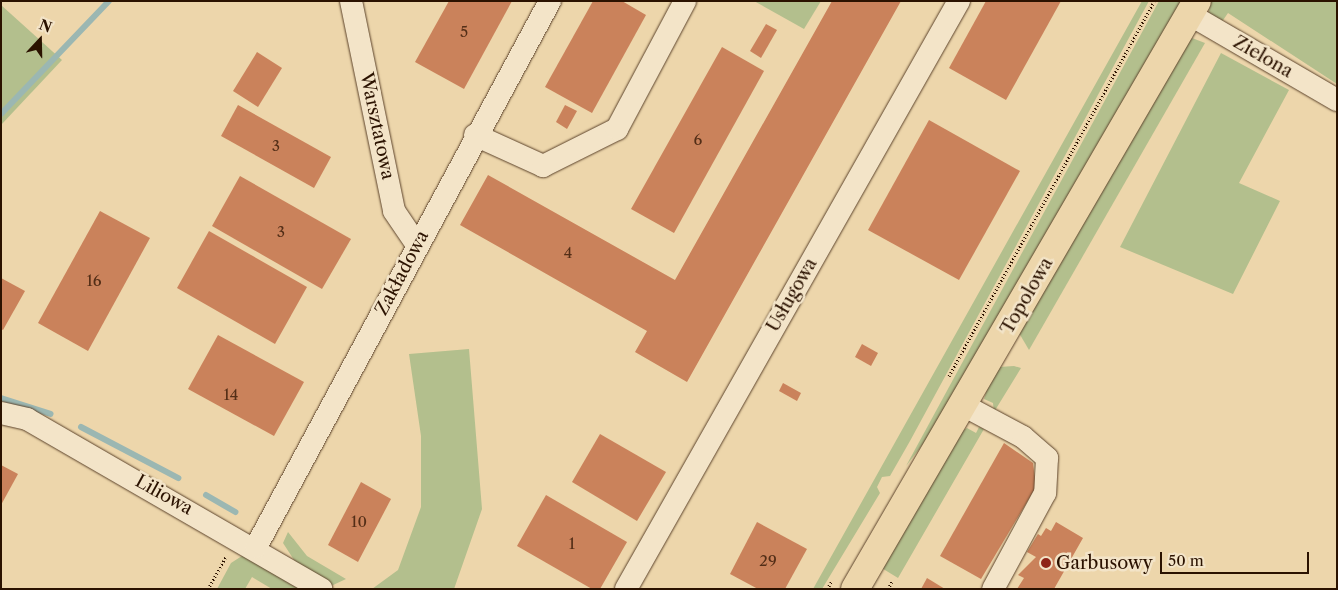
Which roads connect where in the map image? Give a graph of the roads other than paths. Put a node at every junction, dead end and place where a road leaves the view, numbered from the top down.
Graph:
1 (351, 1) edge
2 (550, 1) edge
3 (685, 1) edge
4 (959, 1) edge
5 (1193, 8) edge
6 (1337, 100) edge
7 (476, 135) junction
8 (417, 244) junction
9 (963, 405) junction
10 (1, 413) edge
11 (247, 542) junction
12 (844, 584) edge
13 (322, 589) edge
14 (626, 589) edge
15 (994, 589) edge

1 - 8 street, Warsztatowa
2 - 7 street, Zakładowa
3 - 7 street
4 - 14 street, Usługowa
5 - 6 street, Zielona
5 - 9 main road, Topolowa
7 - 8 street, Zakładowa
8 - 11 street, Zakładowa
9 - 12 main road, Topolowa
9 - 15 street
10 - 11 street, Liliowa
11 - 13 street, Liliowa

